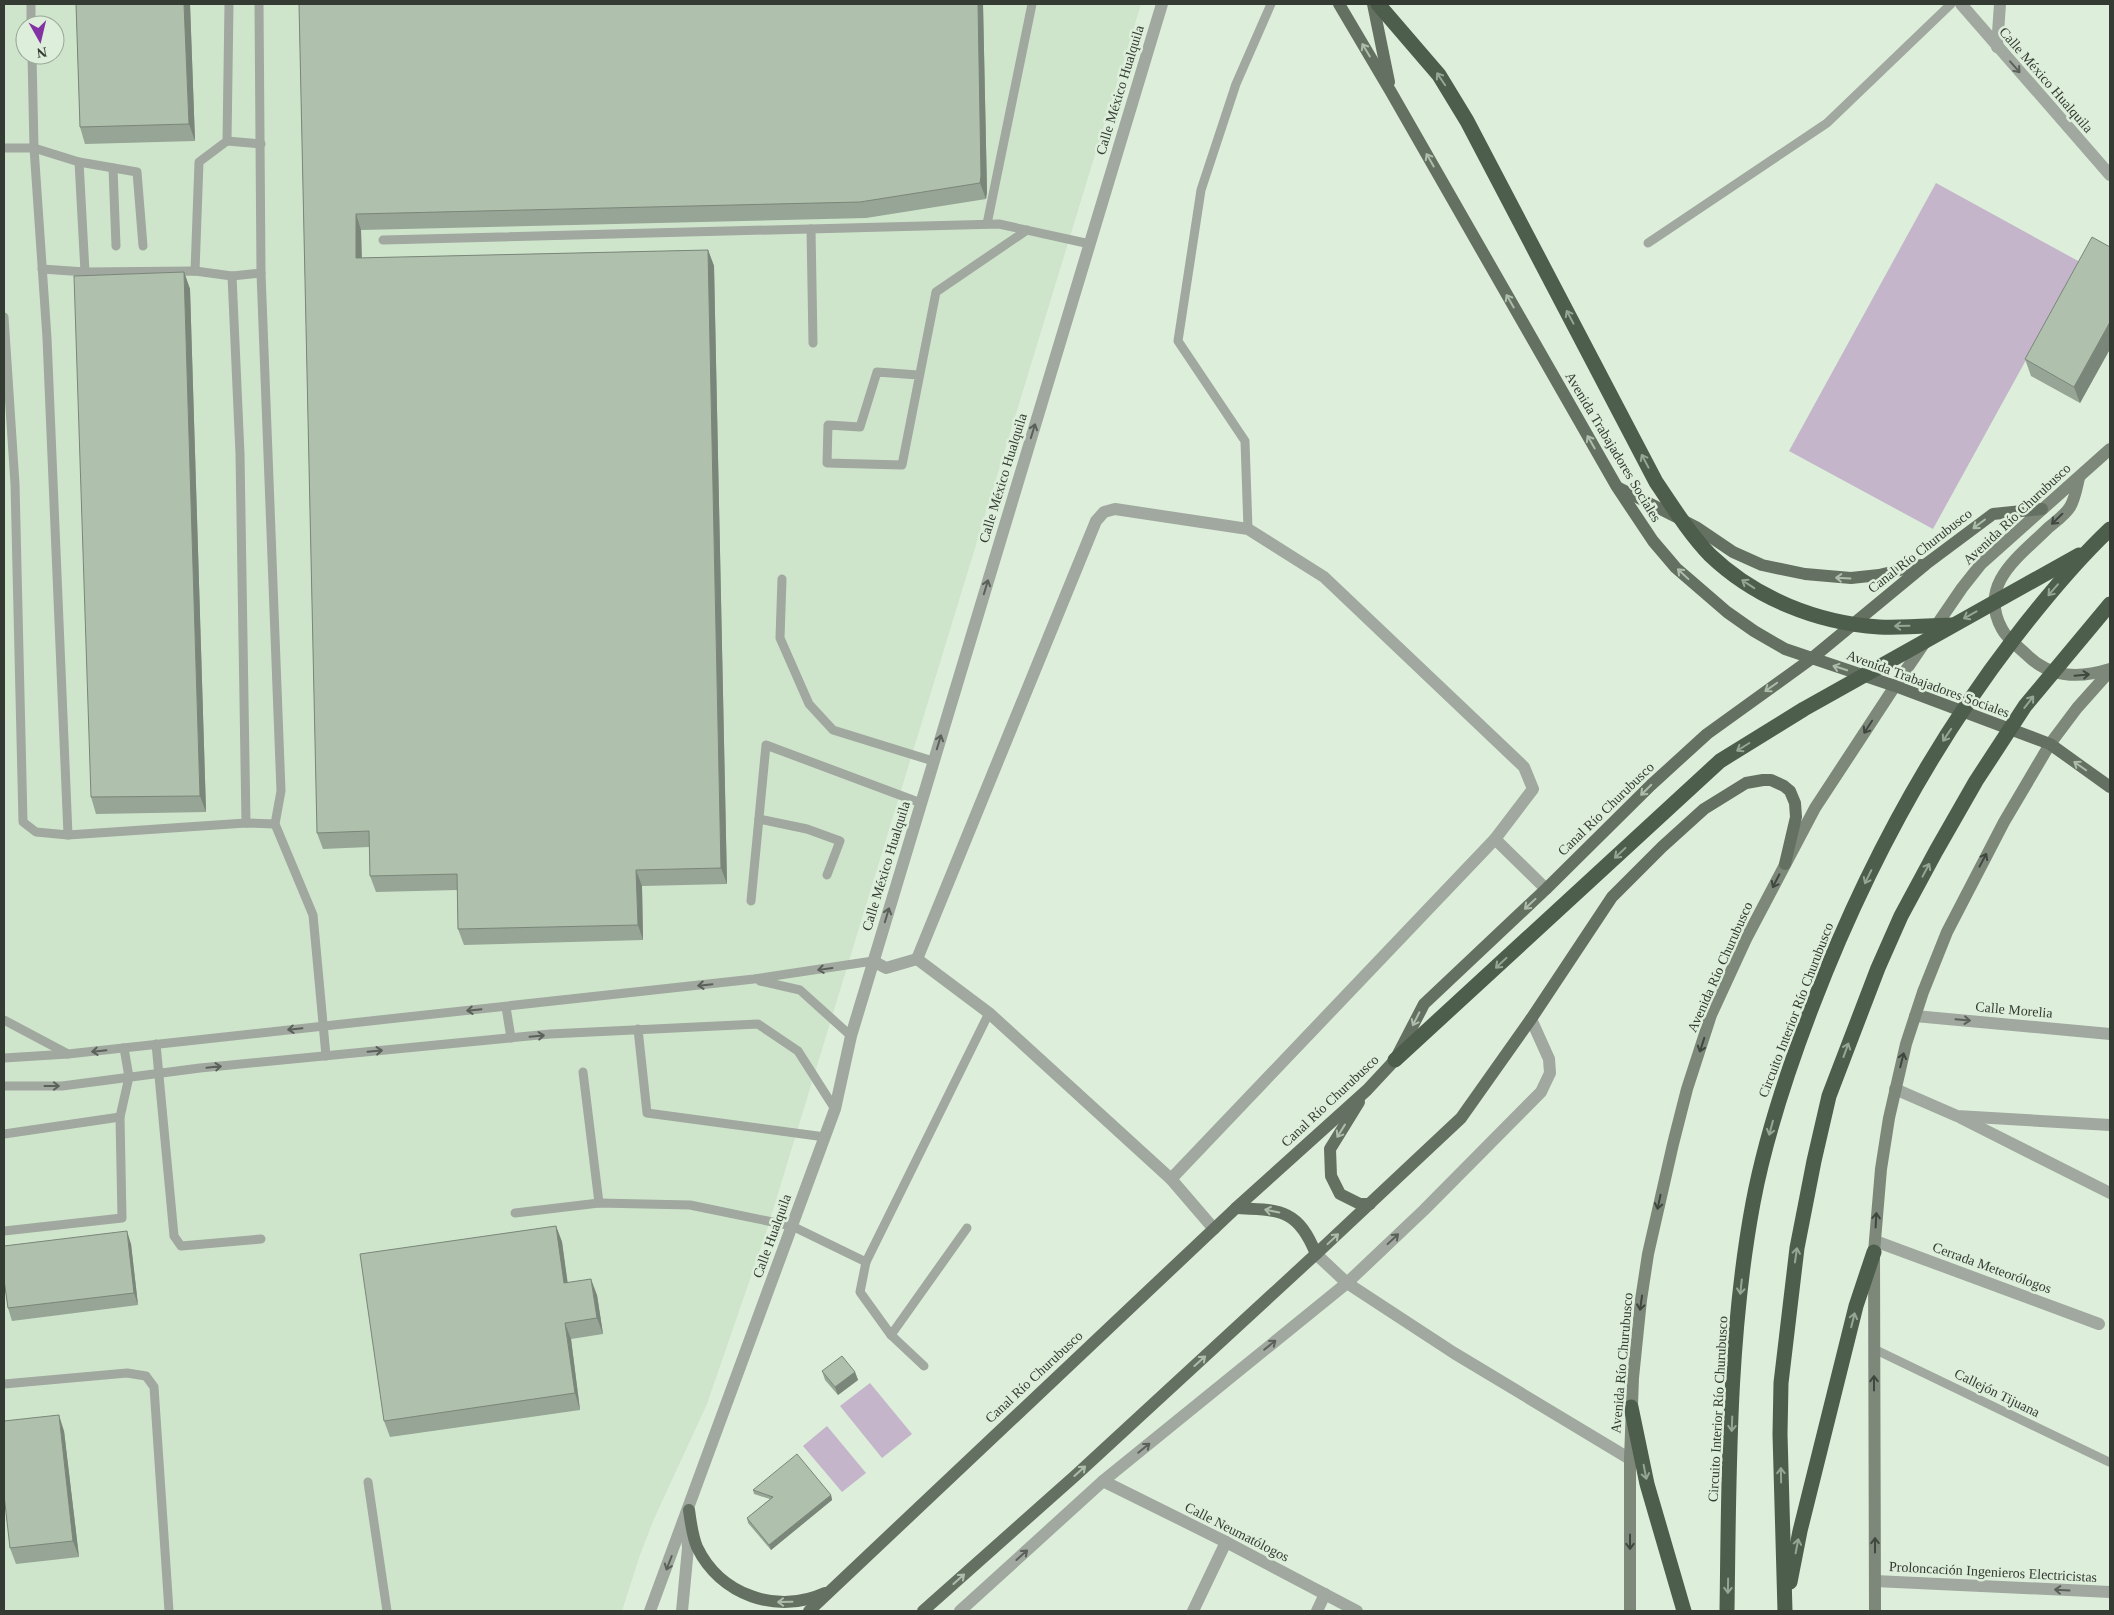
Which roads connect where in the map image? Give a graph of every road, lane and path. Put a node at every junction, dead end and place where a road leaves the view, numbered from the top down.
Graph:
1 (229, 4) edge
2 (259, 4) edge
3 (1032, 4) edge
4 (1162, 4) edge
5 (1271, 4) edge
6 (1339, 4) edge
7 (1373, 4) edge
8 (1378, 4) edge
9 (1951, 4) edge
10 (1960, 4) edge
11 (2000, 4) edge
12 (1997, 47) junction
13 (32, 65) edge
14 (1391, 92) junction
15 (227, 141) junction
16 (261, 144) junction
17 (4, 148) edge
18 (34, 148) junction
19 (79, 162) junction
20 (114, 168) junction
21 (2110, 175) edge
22 (987, 224) junction
23 (811, 229) junction
24 (1027, 230) junction
25 (383, 240) dead end
26 (1648, 243) dead end
27 (1090, 244) junction
28 (116, 246) dead end
29 (143, 246) dead end
30 (42, 269) junction
31 (194, 271) junction
32 (85, 272) junction
33 (261, 273) junction
34 (232, 276) junction
35 (4, 317) edge
36 (813, 343) dead end
37 (918, 376) junction
38 (2110, 449) edge
39 (2079, 478) junction
40 (1616, 487) junction
41 (2042, 509) junction
42 (1248, 529) junction
43 (2110, 529) edge
44 (2089, 549) junction
45 (1926, 564) junction
46 (782, 579) dead end
47 (2110, 604) edge
48 (1951, 625) junction
49 (1811, 659) junction
50 (2110, 670) edge
51 (1895, 686) junction
52 (2050, 744) junction
53 (933, 761) junction
54 (2110, 787) edge
55 (921, 803) junction
56 (759, 818) junction
57 (246, 823) junction
58 (275, 824) junction
59 (68, 835) junction
60 (1495, 839) junction
61 (1785, 864) junction
62 (826, 875) dead end
63 (1546, 889) junction
64 (751, 900) dead end
65 (917, 959) junction
66 (873, 961) junction
67 (754, 979) junction
68 (506, 1006) junction
69 (989, 1013) junction
70 (1915, 1016) junction
71 (1531, 1019) junction
72 (4, 1020) edge
73 (322, 1026) junction
74 (638, 1029) junction
75 (2110, 1034) edge
76 (851, 1036) junction
77 (512, 1038) junction
78 (156, 1044) junction
79 (124, 1048) junction
80 (68, 1054) junction
81 (326, 1056) junction
82 (4, 1058) edge
83 (1395, 1060) junction
84 (583, 1072) dead end
85 (160, 1073) junction
86 (129, 1077) junction
87 (4, 1086) edge
88 (1895, 1089) junction
89 (1367, 1090) junction
90 (835, 1109) junction
91 (120, 1116) junction
92 (1957, 1116) junction
93 (2110, 1125) edge
94 (4, 1134) edge
95 (825, 1137) junction
96 (1171, 1179) junction
97 (2110, 1193) edge
98 (599, 1203) junction
99 (1370, 1204) junction
100 (1236, 1208) junction
101 (514, 1213) dead end
102 (792, 1226) junction
103 (967, 1228) dead end
104 (1214, 1229) junction
105 (4, 1232) edge
106 (261, 1239) dead end
107 (1875, 1246) junction
108 (1316, 1254) junction
109 (866, 1262) junction
110 (1347, 1283) junction
111 (2099, 1324) dead end
112 (892, 1335) junction
113 (1874, 1349) junction
114 (924, 1366) dead end
115 (4, 1384) edge
116 (1632, 1407) junction
117 (1630, 1459) junction
118 (2109, 1462) dead end
119 (1104, 1480) junction
120 (368, 1482) dead end
121 (687, 1514) junction
122 (1226, 1542) junction
123 (1875, 1581) junction
124 (832, 1589) junction
125 (2110, 1592) edge
126 (1325, 1594) junction
127 (169, 1611) edge
128 (387, 1611) edge
129 (650, 1611) edge
130 (682, 1611) edge
131 (809, 1611) edge
132 (923, 1611) edge
133 (960, 1611) edge
134 (1193, 1611) edge
135 (1317, 1611) edge
136 (1356, 1611) edge
137 (1630, 1611) edge
138 (1684, 1611) edge
139 (1727, 1611) edge
140 (1785, 1611) edge
141 (1875, 1611) edge

1 - 15 lane
2 - 16 lane
3 - 22 lane
4 - 27 street, Calle México Hualquila
5 - 42 lane
14 -> 6 main road, Avenida Trabajadores Sociales
7 - 14 main road, Avenida Trabajadores Sociales
48 -> 8 highway
9 - 26 lane
10 - 12 street, Calle México Hualquila
11 - 12 street
12 -> 21 street, Calle México Hualquila
13 - 18 lane
40 -> 14 main road, Avenida Trabajadores Sociales
15 - 16 lane
15 - 31 lane
16 - 33 lane
17 - 18 lane
18 - 19 lane
18 - 30 lane
19 - 20 lane
19 - 32 lane
20 - 28 lane
20 - 29 lane
22 - 23 lane
22 - 24 lane
23 - 25 lane
23 - 36 lane
24 - 27 lane
24 - 37 lane
53 -> 27 street, Calle México Hualquila
30 - 32 lane
30 - 59 lane
31 - 32 lane
31 - 34 lane
33 - 34 lane
33 - 58 lane
34 - 57 lane
35 - 59 lane
37 - 37 lane
38 - 39 main road, Avenida Río Churubusco
39 - 41 main road, Avenida Río Churubusco
39 -> 50 main road
45 -> 40 main road
49 -> 40 main road, Avenida Trabajadores Sociales
41 -> 45 main road, Canal Río Churubusco
41 - 51 main road, Avenida Río Churubusco
42 - 60 street
42 - 65 street
43 - 44 highway, Circuito Interior Río Churubusco
44 -> 48 highway
44 -> 139 highway, Circuito Interior Río Churubusco
45 - 49 main road, Canal Río Churubusco
46 - 53 lane
140 -> 47 highway
48 -> 83 highway
51 -> 49 main road, Avenida Trabajadores Sociales
49 -> 63 main road, Canal Río Churubusco
50 - 52 main road
51 - 52 main road, Avenida Trabajadores Sociales
51 -> 61 main road, Avenida Río Churubusco
54 -> 52 main road, Avenida Trabajadores Sociales
70 -> 52 main road
53 - 55 street, Calle México Hualquila
55 - 56 lane
66 -> 55 street, Calle México Hualquila
56 - 62 lane
56 - 64 lane
57 - 58 lane
57 - 59 lane
58 - 73 lane
60 - 63 street
60 - 96 street
61 - 71 main road
61 -> 116 main road, Avenida Río Churubusco
63 -> 83 main road, Canal Río Churubusco
65 - 66 street
65 - 69 street
66 -> 67 lane
66 - 76 street, Calle Hualquila
67 -> 68 lane
67 - 76 lane
68 -> 73 lane
68 - 77 lane
69 - 96 street
69 - 109 lane
70 -> 75 street, Calle Morelia
88 -> 70 main road
71 - 99 main road
110 -> 71 street
72 - 80 lane
73 -> 78 lane
73 - 81 lane
77 -> 74 lane
74 - 90 lane
74 - 95 lane
76 - 90 street, Calle Hualquila
81 -> 77 lane
78 - 79 lane
78 - 85 lane
79 -> 80 lane
79 - 86 lane
80 - 82 lane
85 -> 81 lane
83 - 89 main road, Canal Río Churubusco
84 - 98 lane
85 - 86 lane
85 - 106 lane
87 -> 86 lane
86 - 91 lane
88 - 92 street
107 -> 88 main road
89 -> 99 main road
89 - 100 main road, Canal Río Churubusco
90 - 95 street, Calle Hualquila
91 - 94 lane
91 - 105 lane
92 - 93 street
92 - 97 street
95 - 102 street, Calle Hualquila
96 - 104 street
98 - 101 lane
98 - 102 lane
108 -> 99 main road
100 - 104 main road, Canal Río Churubusco
108 -> 100 main road
102 - 109 lane
102 - 121 street, Calle Hualquila
103 - 112 lane
104 - 124 main road, Canal Río Churubusco
107 - 111 street, Cerrada Meteorólogos
107 - 113 main road
140 -> 107 highway
108 - 110 street
132 -> 108 main road
109 - 112 lane
110 - 117 street
119 -> 110 street
112 - 114 lane
113 - 118 lane, Callejón Tijuana
123 -> 113 main road
115 - 127 lane
116 - 117 main road, Avenida Río Churubusco
116 -> 138 highway
117 -> 137 main road, Avenida Río Churubusco
119 - 122 street, Calle Neumatólogos
133 -> 119 street
120 - 128 lane
124 -> 121 main road
121 -> 129 street, Calle Hualquila
121 - 130 street, Calle Hualquila
122 - 126 street, Calle Neumatólogos
122 - 134 street
125 -> 123 street, Proloncación Ingenieros Electricistas
123 - 141 main road
124 - 131 main road, Canal Río Churubusco
126 - 135 street
126 - 136 street, Calle Neumatólogos

